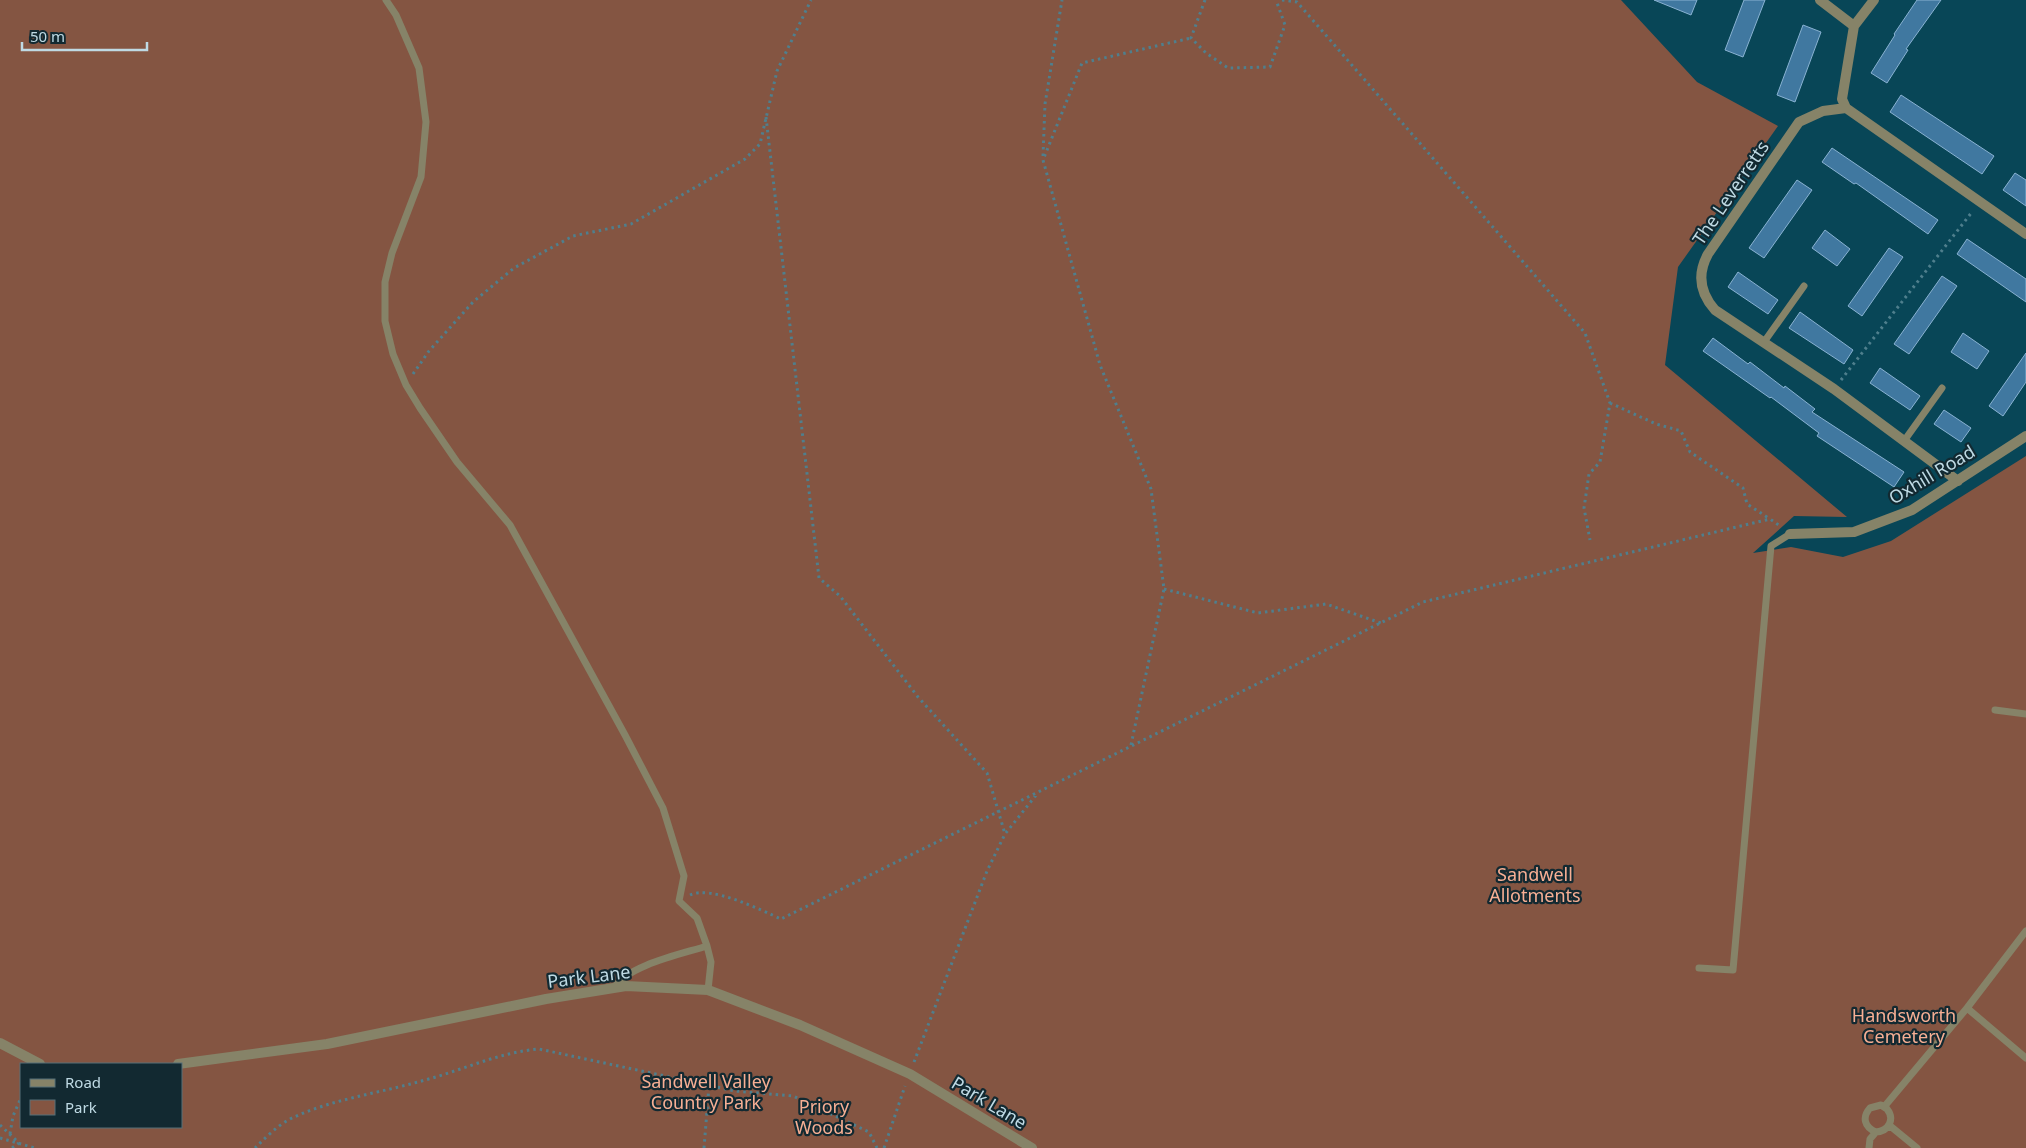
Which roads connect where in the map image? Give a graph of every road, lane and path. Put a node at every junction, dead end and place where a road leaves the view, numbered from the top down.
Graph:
1 (386, 0) edge
2 (811, 0) edge
3 (1062, 0) edge
4 (1205, 0) edge
5 (1276, 0) edge
6 (1282, 0) edge
7 (1820, 0) edge
8 (1874, 0) edge
9 (1854, 26) junction
10 (1191, 38) junction
11 (1846, 108) junction
12 (766, 117) junction
13 (1043, 160) junction
14 (1981, 201) junction
15 (2026, 234) edge
16 (1804, 286) dead end
17 (1764, 342) junction
18 (406, 385) junction
19 (1942, 388) dead end
20 (1834, 389) junction
21 (1610, 403) junction
22 (2026, 436) edge
23 (1904, 441) junction
24 (1958, 481) junction
25 (1770, 518) junction
26 (1790, 534) junction
27 (1590, 540) dead end
28 (1164, 589) junction
29 (1381, 624) junction
30 (1996, 710) dead end
31 (2026, 714) edge
32 (1131, 746) junction
33 (1038, 792) junction
34 (998, 812) junction
35 (1005, 834) junction
36 (679, 901) junction
37 (2026, 931) edge
38 (707, 946) junction
39 (1699, 968) dead end
40 (614, 988) junction
41 (708, 990) junction
42 (1966, 1008) junction
43 (0, 1043) edge
44 (2026, 1058) edge
45 (38, 1063) edge
46 (182, 1063) edge
47 (910, 1074) junction
48 (709, 1086) junction
49 (20, 1100) edge
50 (1884, 1107) junction
51 (0, 1124) edge
52 (1889, 1125) junction
53 (1876, 1132) junction
54 (10, 1134) junction
55 (0, 1138) edge
56 (20, 1143) junction
57 (12, 1148) edge
58 (35, 1148) edge
59 (255, 1148) edge
60 (704, 1148) edge
61 (877, 1148) edge
62 (884, 1148) edge
63 (1032, 1148) edge
64 (1869, 1148) edge
65 (1918, 1148) edge

1 - 18 lane
2 - 12 path
3 - 13 path
4 - 10 path
5 - 10 path
6 - 21 path
7 - 9 street
8 - 9 street
9 - 11 street
10 - 13 path
11 - 14 street
11 - 17 street, The Leverretts
12 - 18 path
12 - 34 path
13 - 28 path
14 - 15 street
14 - 20 path
16 - 17 lane
17 - 20 street, The Leverretts
18 - 36 lane
19 - 23 lane
20 - 23 street, The Leverretts
21 - 25 path
21 - 27 path
22 - 24 street, Oxhill Road
23 - 24 street, The Leverretts
24 - 26 street, Oxhill Road
25 - 26 path
25 - 29 path
26 - 39 lane
28 - 29 path
28 - 32 path
29 - 32 path
30 - 31 lane
32 - 33 path
33 - 34 path
33 - 35 path
34 - 35 path
34 - 36 path
35 - 47 path
36 - 38 lane
37 - 42 lane
38 - 40 lane
38 - 41 lane
40 - 41 street, Park Lane
40 - 46 street, Park Lane
41 - 47 street, Park Lane
42 - 44 lane
42 - 50 lane
43 - 45 street
47 - 62 path
47 - 63 street, Park Lane
48 - 59 path
48 - 60 path
48 - 61 path
49 - 54 path
50 - 52 lane
50 - 53 lane
51 - 54 path
52 - 53 lane
52 - 65 lane
53 - 64 lane
54 - 56 path
55 - 56 path
56 - 57 path
56 - 58 path

